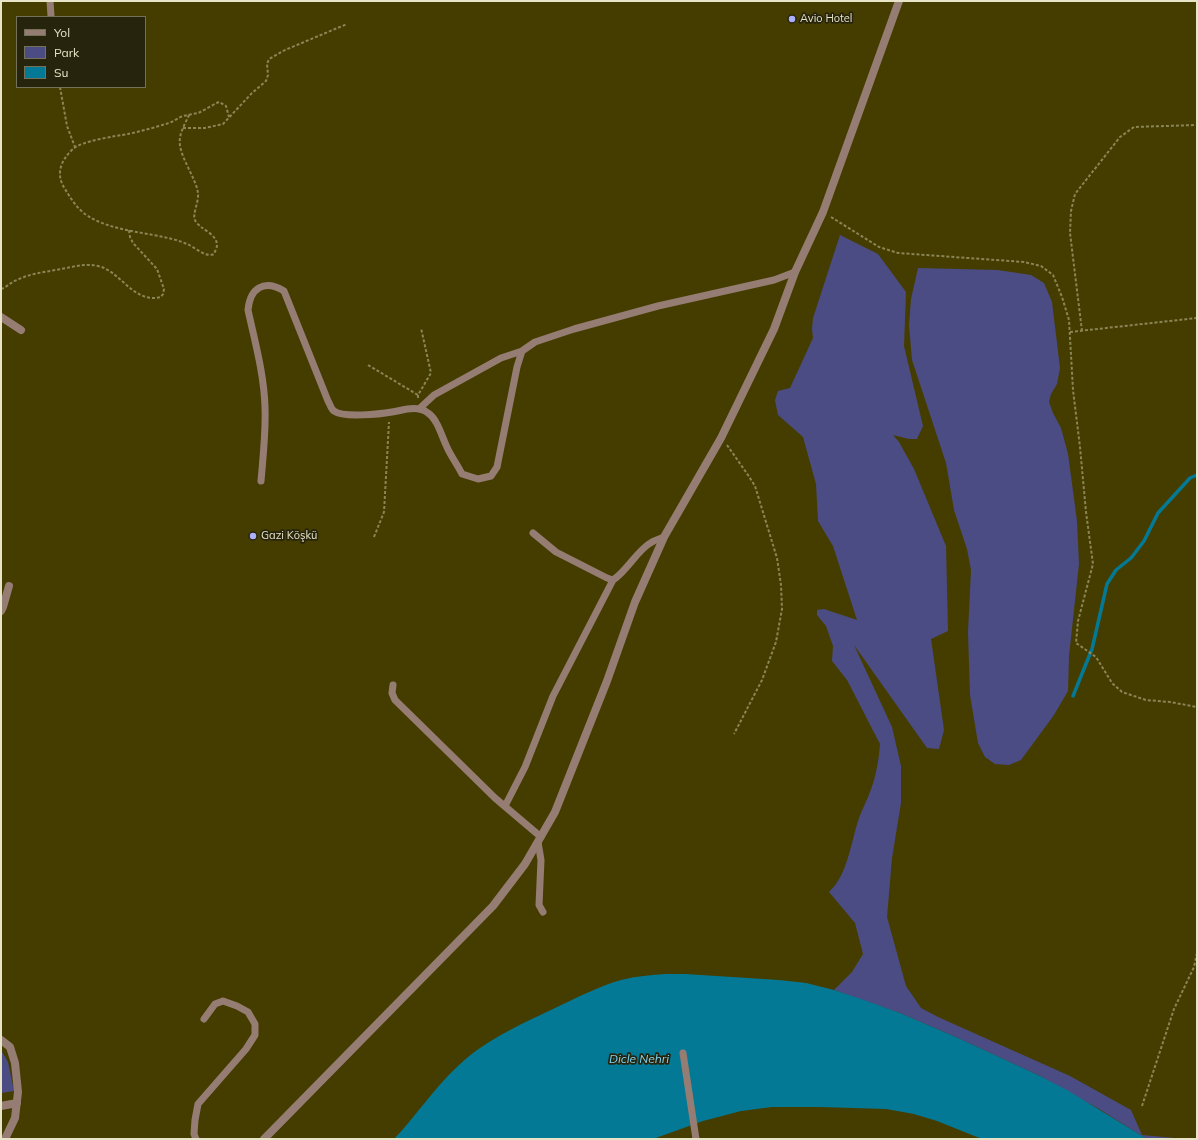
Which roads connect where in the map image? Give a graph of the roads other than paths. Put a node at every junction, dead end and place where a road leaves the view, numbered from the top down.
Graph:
1 (50, 1) edge
2 (899, 1) edge
3 (51, 16) edge
4 (795, 272) junction
5 (1, 317) edge
6 (21, 330) dead end
7 (522, 351) junction
8 (419, 409) junction
9 (261, 481) dead end
10 (534, 533) dead end
11 (664, 537) junction
12 (613, 580) junction
13 (9, 586) dead end
14 (1, 611) edge
15 (393, 685) dead end
16 (505, 806) junction
17 (540, 839) junction
18 (543, 912) dead end
19 (204, 1019) dead end
20 (1, 1040) edge
21 (683, 1052) dead end
22 (17, 1103) junction
23 (1, 1106) edge
24 (5, 1139) edge
25 (196, 1139) edge
26 (264, 1139) edge
27 (696, 1139) edge

1 - 3 lane
2 - 4 street
4 - 7 lane
4 - 11 street
5 - 6 street
7 - 8 lane
7 - 8 lane
8 - 9 lane
10 - 12 lane
11 - 12 lane
11 - 17 street
12 - 16 lane
13 - 14 street
15 - 16 lane
16 - 17 lane
17 - 18 lane
17 - 26 street
19 - 25 lane
20 - 22 street
21 - 27 lane
22 - 23 street
22 - 24 street

